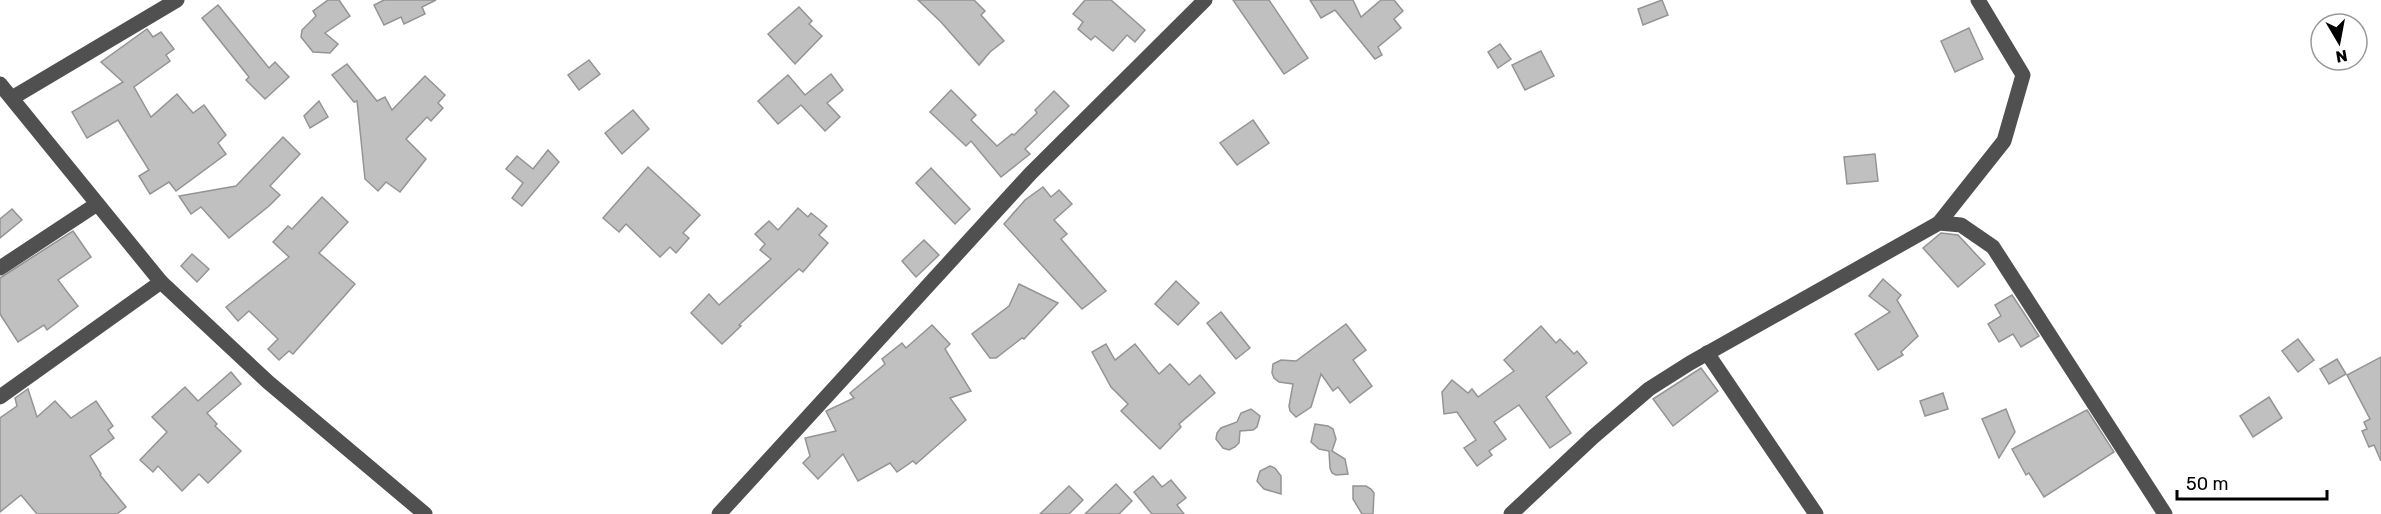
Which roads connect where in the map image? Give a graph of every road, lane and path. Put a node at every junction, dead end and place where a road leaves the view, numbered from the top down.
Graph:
1 (177, 0) edge
2 (1204, 0) edge
3 (1978, 0) edge
4 (0, 84) edge
5 (12, 98) junction
6 (97, 204) junction
7 (1939, 223) junction
8 (0, 268) edge
9 (161, 282) junction
10 (1707, 353) junction
11 (0, 397) edge
12 (425, 514) edge
13 (719, 514) edge
14 (1511, 514) edge
15 (1816, 514) edge
16 (2165, 514) edge

1 - 5 street
2 - 13 street
3 - 7 street
4 - 5 street
5 - 6 street
6 - 8 street
6 - 9 street
7 - 10 street
7 - 16 street
9 - 11 street
9 - 12 street
10 - 14 street
10 - 15 street

